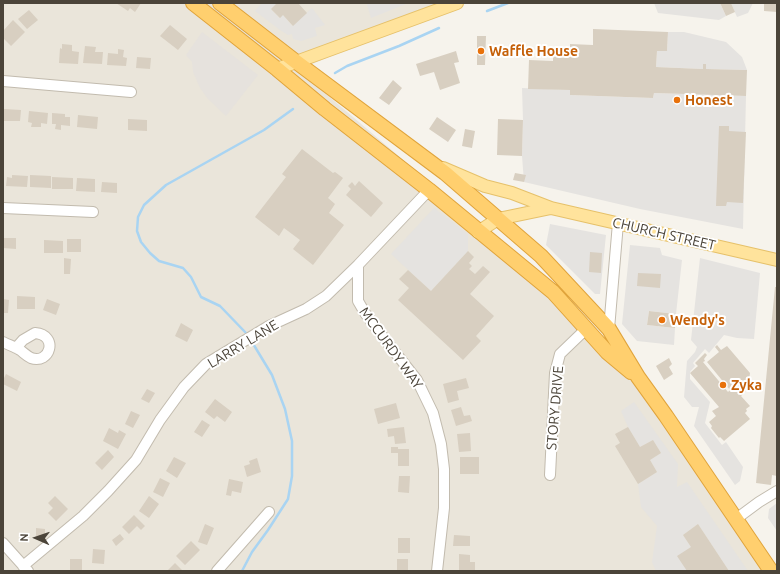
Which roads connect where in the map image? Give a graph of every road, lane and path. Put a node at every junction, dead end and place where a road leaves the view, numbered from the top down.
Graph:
1 (193, 3) edge
2 (220, 3) edge
3 (457, 3) edge
4 (295, 61) junction
5 (277, 69) junction
6 (3, 81) edge
7 (131, 92) dead end
8 (431, 163) junction
9 (429, 190) junction
10 (3, 208) edge
11 (551, 208) junction
12 (93, 212) dead end
13 (498, 218) junction
14 (618, 224) junction
15 (478, 232) junction
16 (777, 260) edge
17 (358, 265) junction
18 (586, 329) junction
19 (609, 330) junction
20 (3, 342) edge
21 (16, 348) dead end
22 (638, 377) junction
23 (550, 475) dead end
24 (777, 491) edge
25 (269, 512) dead end
26 (736, 519) junction
27 (3, 543) edge
28 (26, 568) edge
29 (217, 571) edge
30 (437, 571) edge
31 (771, 571) edge

1 - 5 highway
2 - 4 highway
3 - 4 main road
4 - 5 main road
4 - 8 highway
5 - 9 highway
6 - 7 street
8 - 11 main road, CHURCH STREET
8 - 13 highway
9 - 15 highway
9 - 17 street, LARRY LANE
10 - 12 street
11 - 13 main road, CHURCH STREET
11 - 14 main road, CHURCH STREET
13 - 15 main road, CHURCH STREET
13 - 19 highway
14 - 16 main road, CHURCH STREET
14 - 19 street
15 - 18 highway
17 - 28 street, LARRY LANE
17 - 30 street, MCCURDY WAY
18 - 22 highway
18 - 23 street, STORY DRIVE
19 - 22 highway
20 - 21 street
22 - 26 highway
24 - 26 street
25 - 29 street
26 - 31 highway
27 - 28 street

